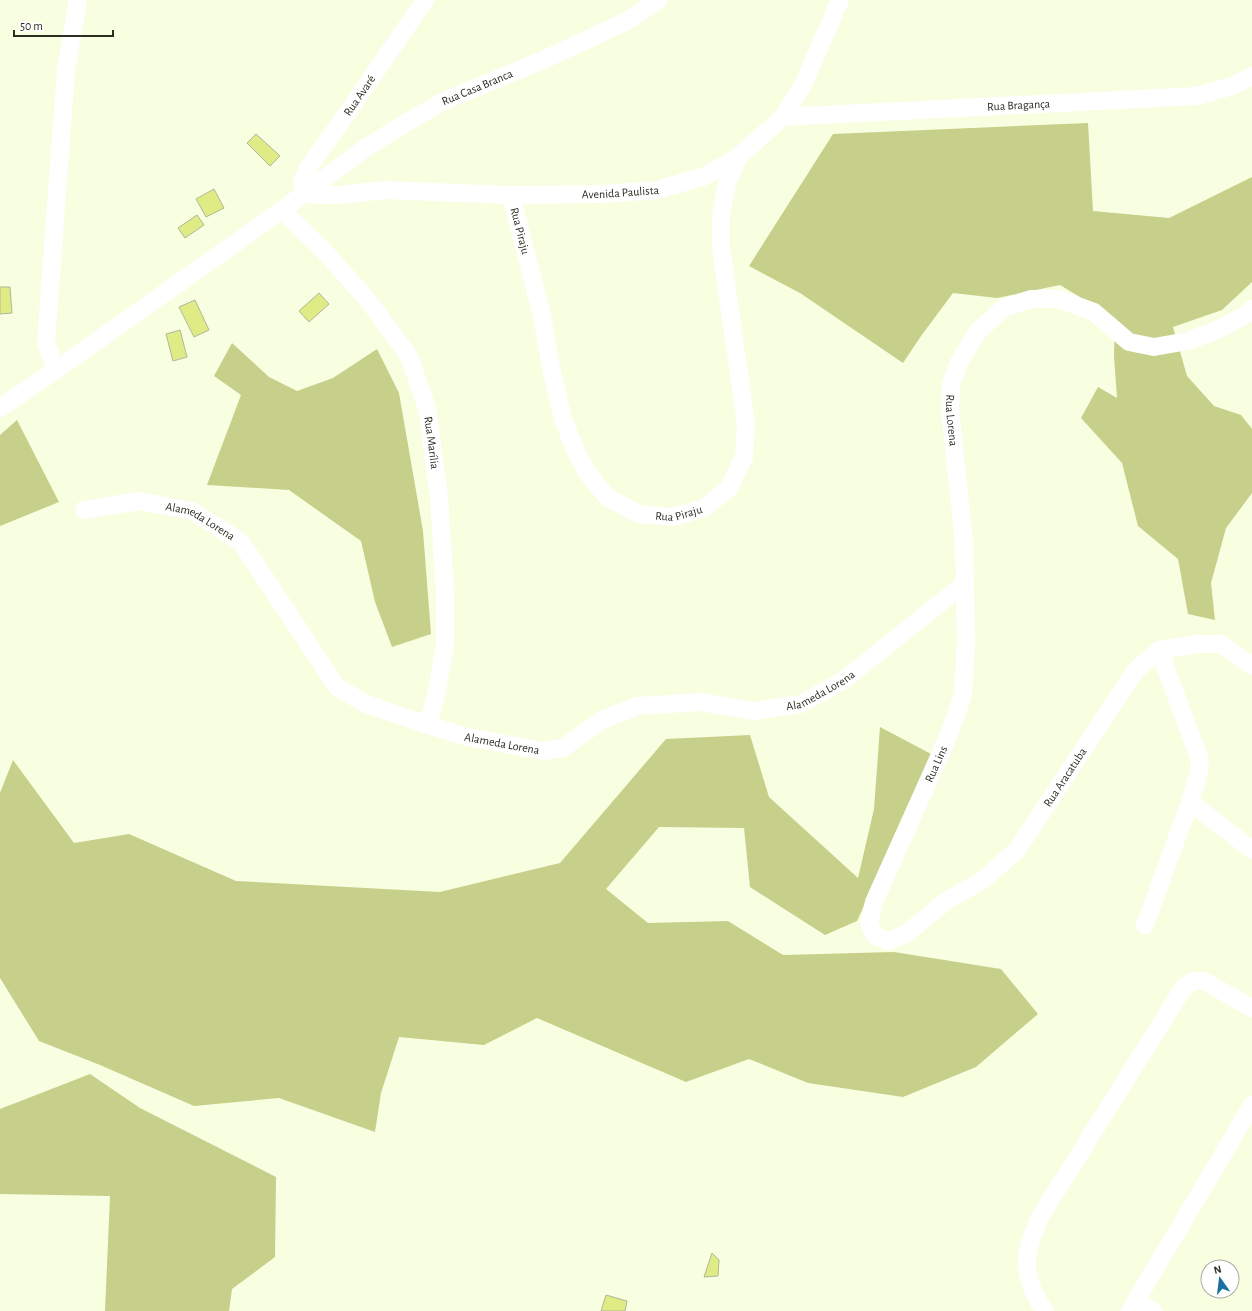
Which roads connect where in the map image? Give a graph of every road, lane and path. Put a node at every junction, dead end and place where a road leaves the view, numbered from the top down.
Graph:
1 (78, 0) edge
2 (425, 0) edge
3 (659, 0) edge
4 (840, 0) edge
5 (1252, 76) edge
6 (782, 117) junction
7 (738, 157) junction
8 (306, 193) junction
9 (511, 195) junction
10 (282, 210) junction
11 (1252, 309) edge
12 (56, 370) junction
13 (0, 408) edge
14 (84, 510) dead end
15 (965, 582) junction
16 (1159, 650) junction
17 (1252, 666) edge
18 (428, 725) junction
19 (1190, 802) junction
20 (1252, 850) edge
21 (1145, 925) dead end
22 (875, 936) joint
23 (1252, 1008) edge
24 (1252, 1105) edge
25 (1133, 1306) edge
26 (1045, 1311) edge
27 (1153, 1311) edge

1 - 12 street
2 - 8 street, Rua Avaré
3 - 8 street, Rua Casa Branca
4 - 6 street, Avenida Paulista
5 - 6 street, Rua Bragança
6 - 7 street, Avenida Paulista
7 - 9 street, Avenida Paulista
7 - 9 street, Rua Piraju
8 - 9 street, Avenida Paulista
8 - 10 street, Rua Casa Branca
10 - 12 street, Rua Casa Branca
10 - 18 street, Rua Marília
11 - 15 street, Rua Lorena
12 - 13 street, Rua Casa Branca
14 - 18 street, Alameda Lorena
15 - 18 street, Alameda Lorena
15 - 22 street, Rua Lins
16 - 17 street
16 - 19 street
16 - 22 street, Rua Aracatuba
19 - 20 street
19 - 21 street
23 - 26 street
24 - 25 street
25 - 27 street

